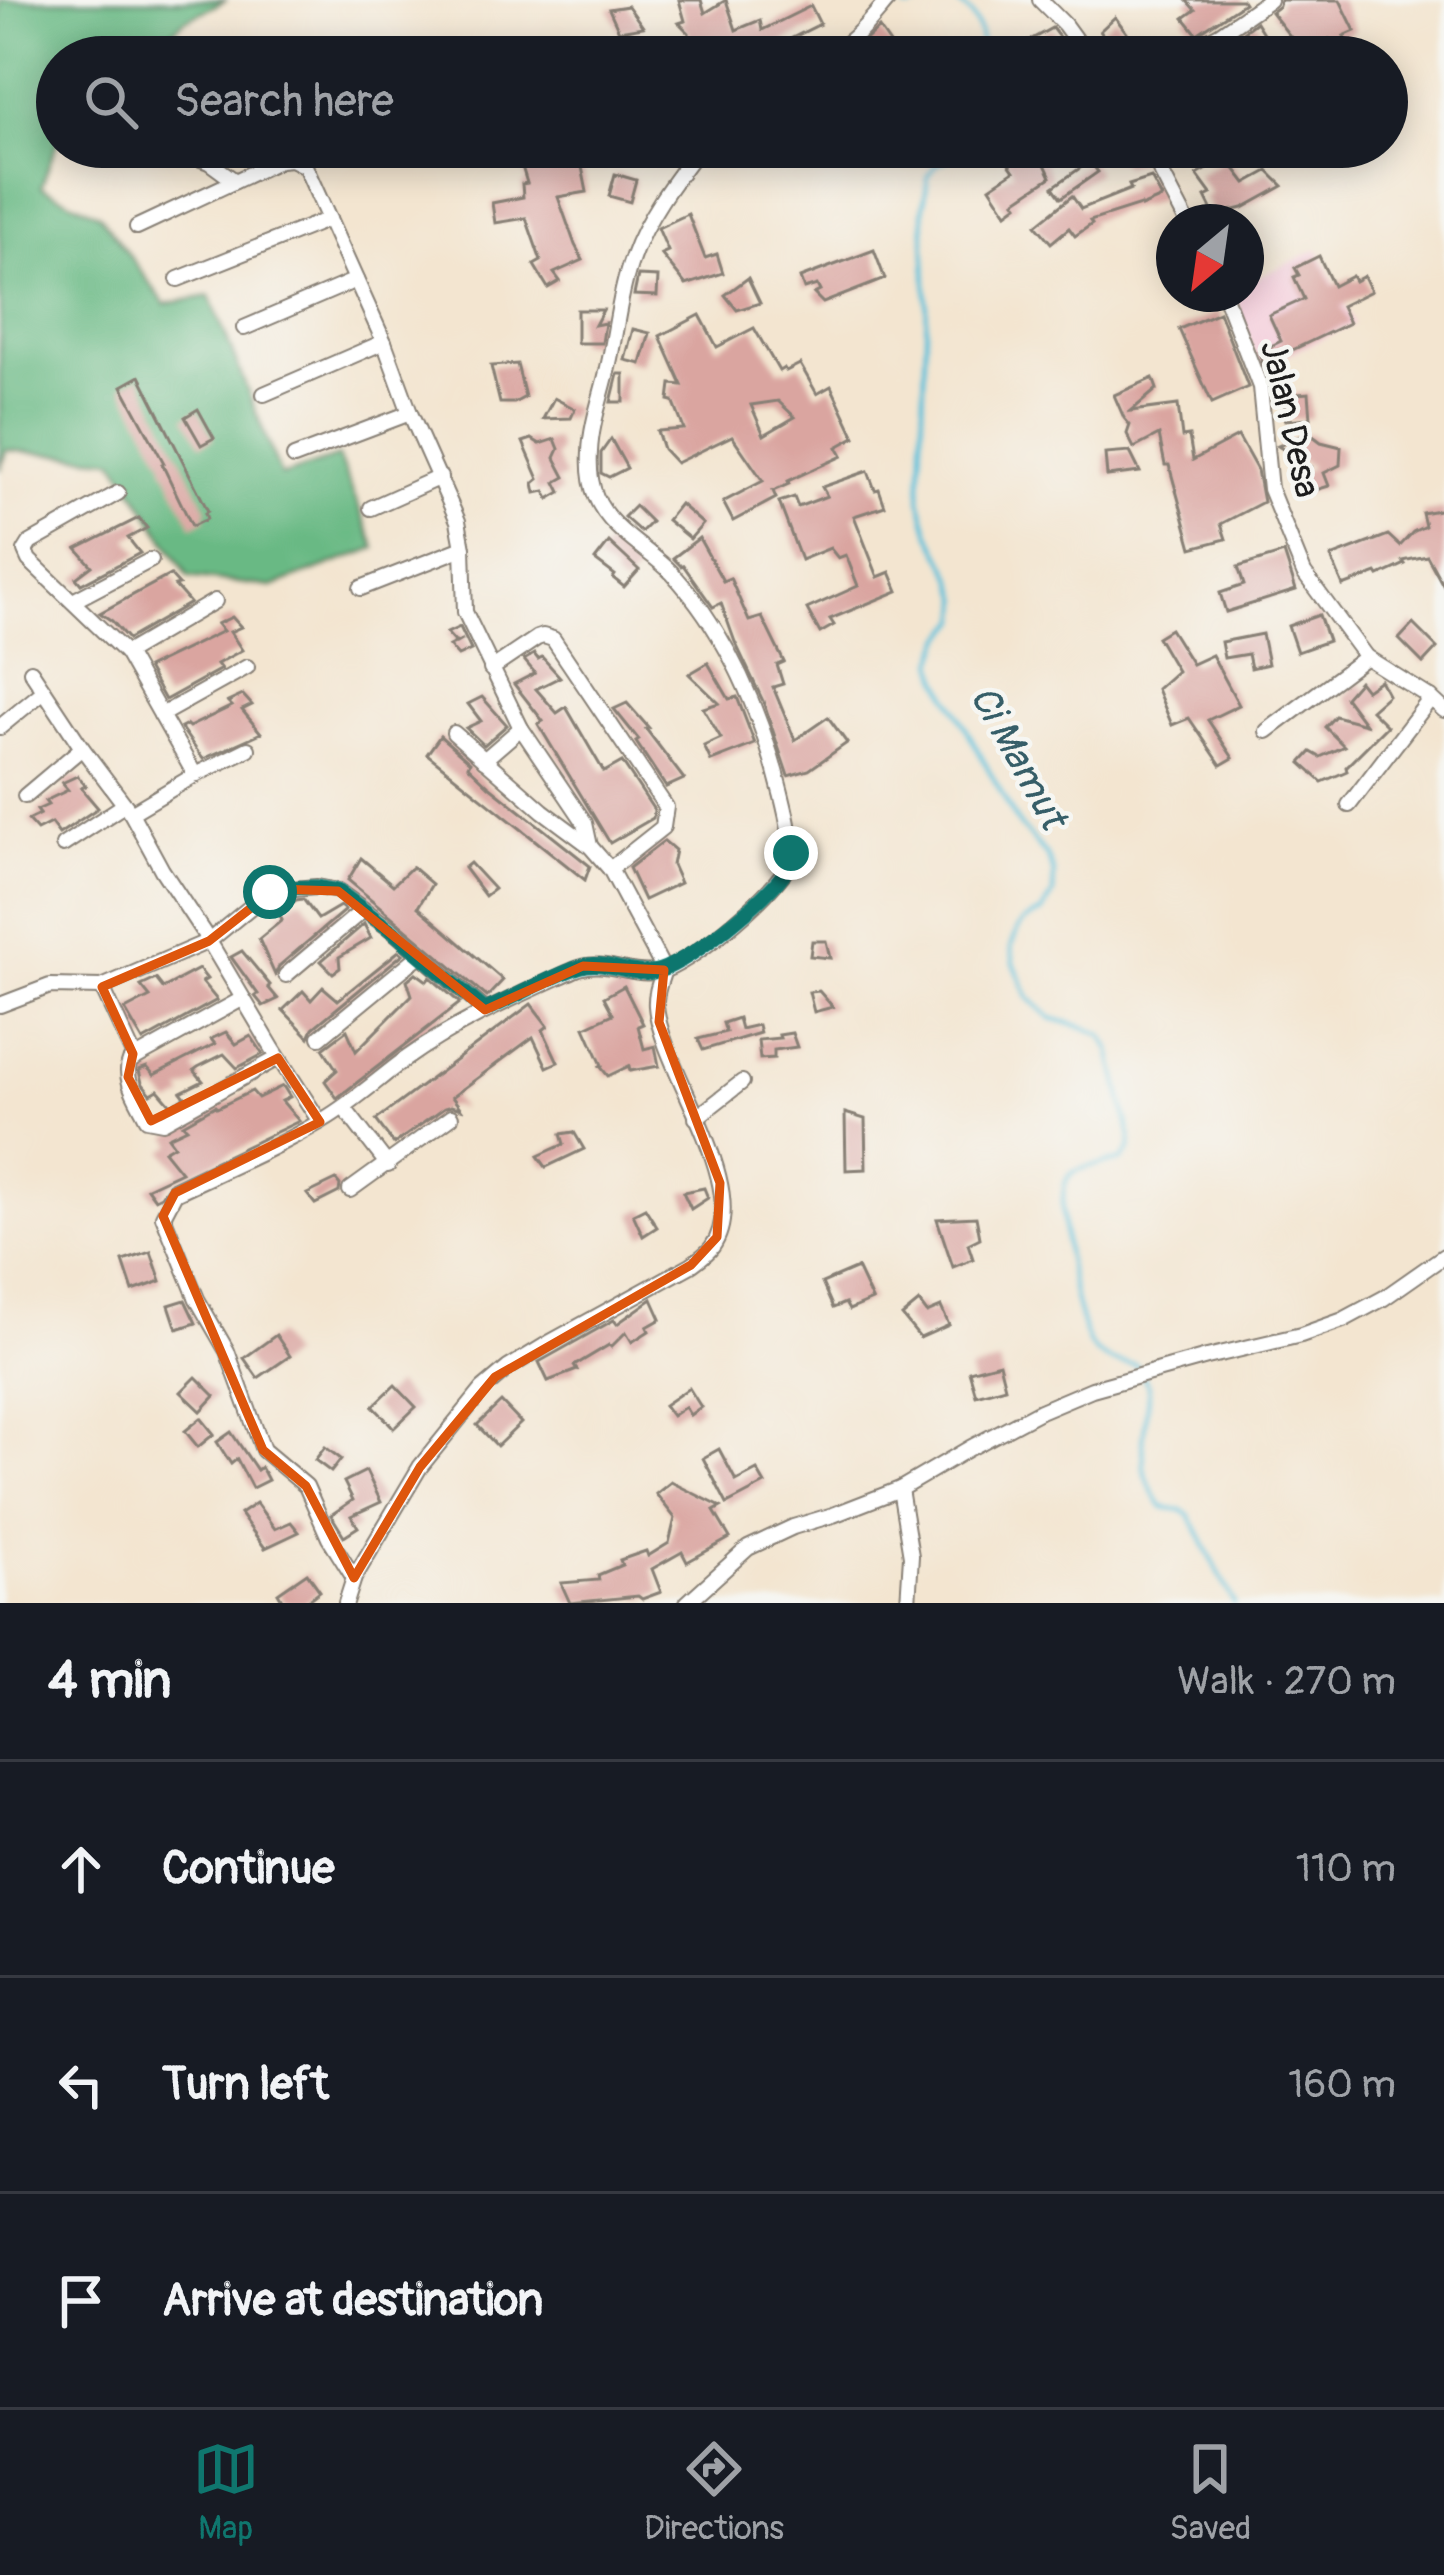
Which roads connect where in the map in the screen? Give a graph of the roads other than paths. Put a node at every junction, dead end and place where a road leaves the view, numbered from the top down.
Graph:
1 (888, 0) edge
2 (1269, 0) edge
3 (1050, 3) edge
4 (856, 36) edge
5 (1074, 36) edge
6 (1216, 36) edge
7 (217, 168) edge
8 (263, 168) edge
9 (306, 168) edge
10 (684, 168) edge
11 (1159, 168) edge
12 (235, 181) junction
13 (1178, 204) edge
14 (329, 219) junction
15 (136, 227) dead end
16 (178, 279) dead end
17 (356, 280) junction
18 (1231, 312) edge
19 (244, 328) dead end
20 (384, 342) junction
21 (265, 394) dead end
22 (410, 413) junction
23 (294, 457) dead end
24 (440, 477) junction
25 (118, 494) dead end
26 (371, 508) dead end
27 (463, 548) junction
28 (151, 560) dead end
29 (361, 588) dead end
30 (73, 602) junction
31 (215, 602) dead end
32 (126, 653) junction
33 (1366, 657) junction
34 (247, 667) dead end
35 (491, 669) junction
36 (31, 671) dead end
37 (44, 691) junction
38 (1431, 698) junction
39 (1444, 710) edge
40 (161, 715) junction
41 (0, 727) edge
42 (520, 728) junction
43 (1267, 731) dead end
44 (454, 733) dead end
45 (82, 748) junction
46 (248, 749) dead end
47 (484, 760) junction
48 (195, 775) junction
49 (25, 796) dead end
50 (1349, 805) dead end
51 (128, 809) junction
52 (63, 845) dead end
53 (590, 845) junction
54 (610, 869) junction
55 (363, 910) junction
56 (209, 940) junction
57 (421, 954) junction
58 (664, 970) junction
59 (286, 975) dead end
60 (102, 987) junction
61 (242, 999) junction
62 (0, 1005) edge
63 (485, 1010) junction
64 (320, 1037) dead end
65 (134, 1056) junction
66 (278, 1058) junction
67 (742, 1082) dead end
68 (344, 1108) junction
69 (452, 1117) dead end
70 (696, 1118) junction
71 (320, 1122) junction
72 (388, 1165) junction
73 (350, 1190) dead end
74 (1444, 1256) edge
75 (900, 1489) junction
76 (354, 1578) junction
77 (346, 1603) edge
78 (687, 1603) edge
79 (908, 1603) edge

1 - 4 street
2 - 6 street
3 - 5 street
7 - 12 street
8 - 12 street
9 - 14 street
10 - 58 street
11 - 13 street
12 - 15 street
14 - 16 street
14 - 17 street
17 - 19 street
17 - 20 street
18 - 33 street, Jalan Desa
20 - 21 street
20 - 22 street
22 - 23 street
22 - 24 street
24 - 26 street
24 - 27 street
25 - 30 street
27 - 29 street
27 - 35 street
28 - 30 street
30 - 32 street
31 - 32 street
32 - 40 street
33 - 38 street, Jalan Desa
33 - 43 street
34 - 40 street
35 - 42 street
35 - 54 street
36 - 37 street
37 - 41 street
37 - 45 street
38 - 39 street, Jalan Desa
38 - 50 street
40 - 48 street
42 - 47 street
42 - 53 street
44 - 47 street
45 - 49 street
45 - 51 street
46 - 48 street
47 - 53 street
48 - 51 street
51 - 52 street
51 - 56 street
53 - 54 street
54 - 58 street
55 - 56 street
55 - 57 street
55 - 59 street
56 - 60 street
56 - 61 street
57 - 63 street
57 - 64 street
58 - 63 street
58 - 70 street
60 - 62 street
60 - 65 street
61 - 65 street
61 - 66 street
63 - 68 street
65 - 66 street
66 - 71 street
67 - 70 street
68 - 71 street
68 - 72 street
69 - 72 street
70 - 76 street
71 - 76 street
72 - 73 street
74 - 75 street
75 - 78 street
75 - 79 street
76 - 77 street

